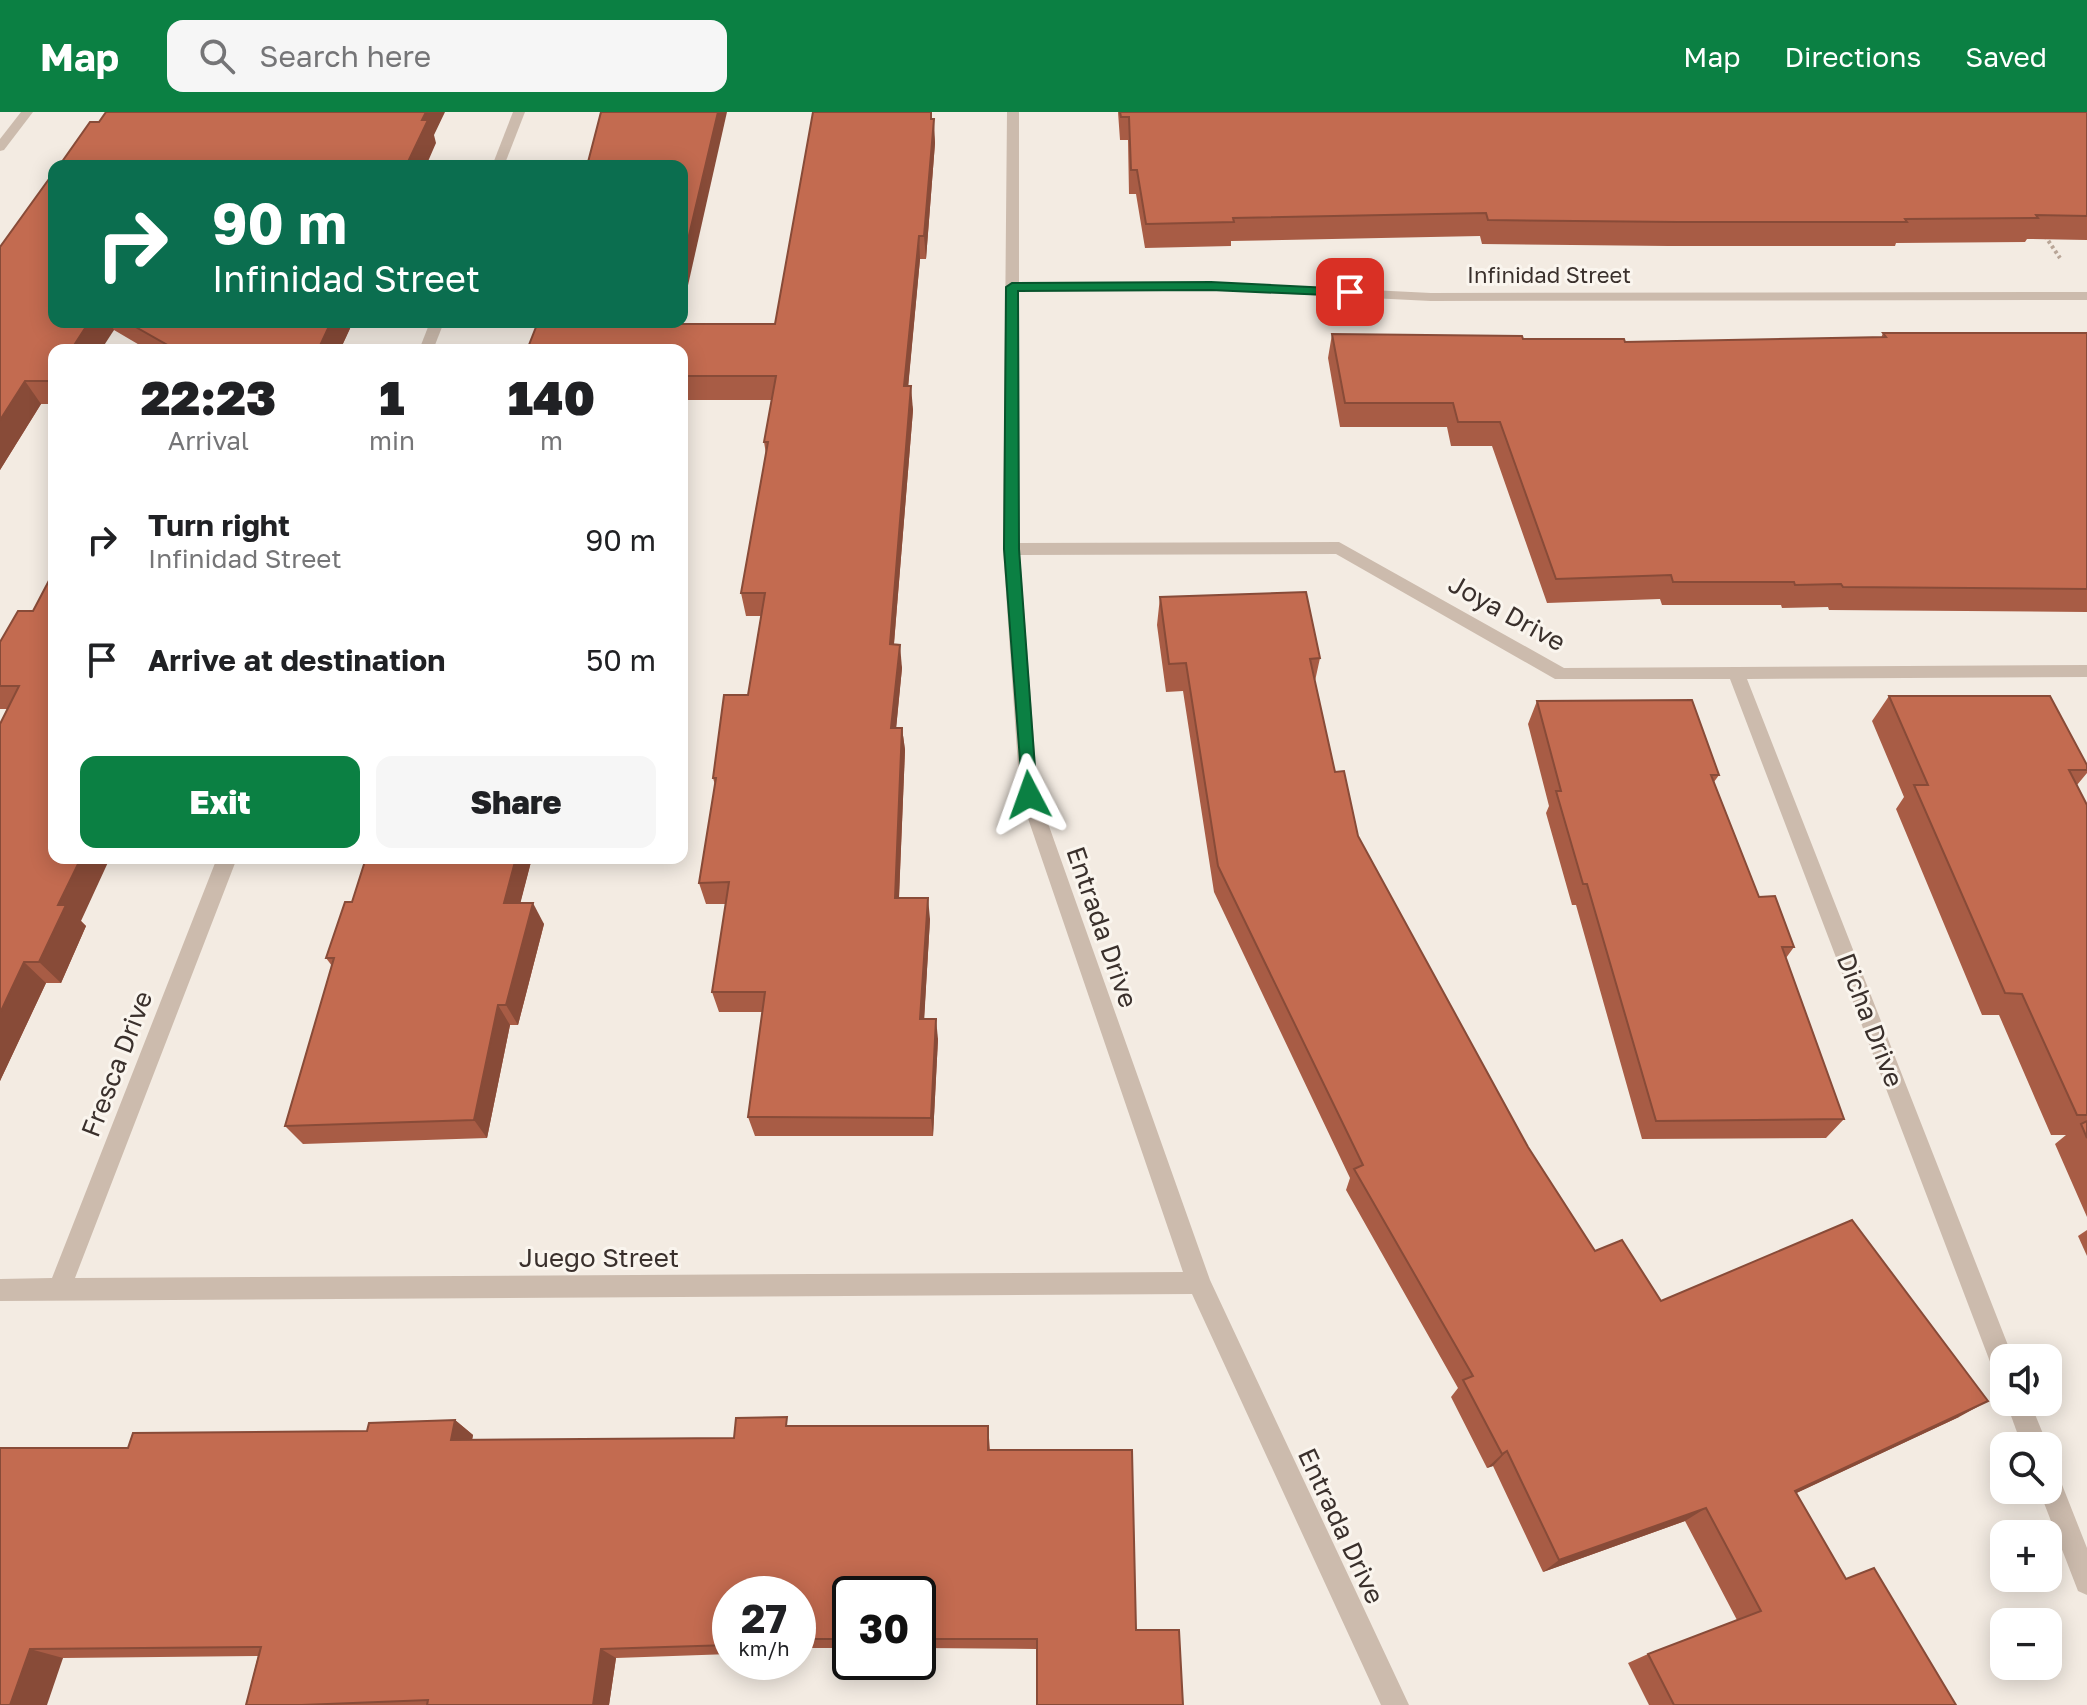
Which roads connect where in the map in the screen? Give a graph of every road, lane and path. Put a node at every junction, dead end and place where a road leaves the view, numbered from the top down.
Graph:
1 (27, 112) edge
2 (519, 112) edge
3 (1013, 112) edge
4 (0, 147) edge
5 (500, 160) edge
6 (2043, 234) edge
7 (2061, 259) dead end
8 (1012, 287) junction
9 (2087, 296) edge
10 (1011, 549) junction
11 (2087, 671) edge
12 (1736, 673) junction
13 (225, 864) edge
14 (1199, 1283) junction
15 (0, 1290) edge
16 (59, 1290) junction
17 (1995, 1344) edge
18 (2057, 1504) edge
19 (2087, 1582) edge
20 (1395, 1705) edge

1 - 4 street
2 - 5 street
3 - 8 street, Entrada Drive
6 - 7 path
8 - 9 street, Infinidad Street
8 - 10 street, Entrada Drive
10 - 12 street, Joya Drive
10 - 14 street, Entrada Drive
11 - 12 street, Joya Drive
12 - 17 street, Dicha Drive
13 - 16 street, Fresca Drive
14 - 16 street, Juego Street
14 - 20 street, Entrada Drive
15 - 16 street, Juego Street
18 - 19 street

